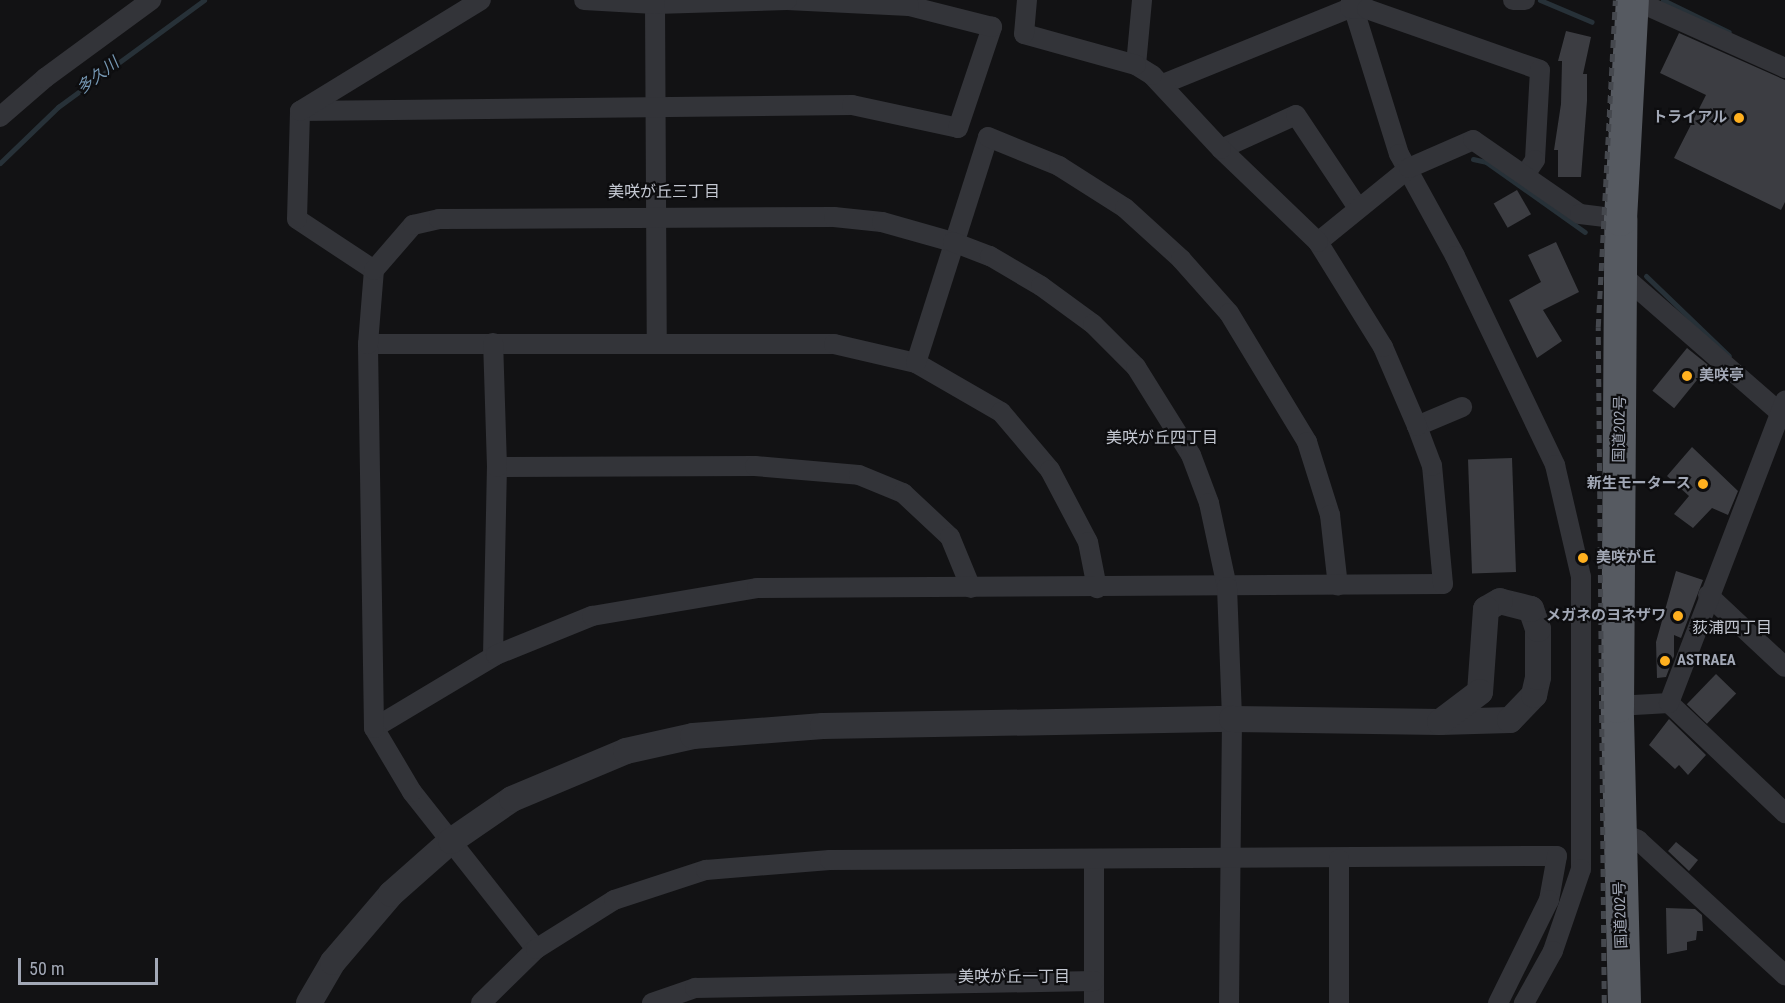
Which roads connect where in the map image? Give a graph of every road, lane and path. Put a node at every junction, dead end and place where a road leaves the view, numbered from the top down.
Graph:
1 (151, 0) edge
2 (481, 0) edge
3 (584, 0) edge
4 (1027, 0) edge
5 (1142, 0) edge
6 (1633, 0) edge
7 (655, 4) junction
8 (1350, 4) edge
9 (1136, 65) junction
10 (1785, 68) edge
11 (1163, 84) junction
12 (657, 109) junction
13 (300, 111) junction
14 (0, 117) edge
15 (1221, 149) junction
16 (1409, 168) junction
17 (1525, 175) junction
18 (1358, 207) junction
19 (656, 215) junction
20 (1620, 219) junction
21 (1318, 242) junction
22 (953, 243) junction
23 (374, 270) junction
24 (1621, 274) junction
25 (657, 341) junction
26 (368, 344) junction
27 (493, 344) junction
28 (916, 363) junction
29 (1462, 407) dead end
30 (1783, 410) edge
31 (1417, 426) junction
32 (497, 467) junction
33 (1338, 586) junction
34 (1227, 587) junction
35 (971, 588) junction
36 (1097, 588) junction
37 (1707, 595) junction
38 (493, 656) junction
39 (1785, 666) edge
40 (1669, 703) junction
41 (1617, 706) junction
42 (1232, 719) junction
43 (1440, 722) junction
44 (374, 728) junction
45 (1785, 813) edge
46 (1617, 831) junction
47 (451, 841) junction
48 (1340, 859) junction
49 (1094, 860) junction
50 (1231, 860) junction
51 (536, 950) junction
52 (1785, 975) edge
53 (1094, 981) junction
54 (309, 1003) edge
55 (481, 1003) edge
56 (652, 1003) edge
57 (1094, 1003) edge
58 (1229, 1003) edge
59 (1339, 1003) edge
60 (1498, 1003) edge
61 (1524, 1003) edge
62 (1624, 1003) edge

1 - 14 street
2 - 13 street
3 - 7 street
4 - 9 street
5 - 9 street
6 - 10 street
6 - 20 highway, 国道202号
7 - 12 street
7 - 12 street
8 - 11 street
8 - 16 street
8 - 17 street
9 - 11 street
11 - 15 street
12 - 13 street
12 - 19 street
13 - 23 street
15 - 18 street
15 - 21 street
16 - 17 street
16 - 18 street
16 - 61 street
17 - 20 street
18 - 21 street
19 - 22 street
19 - 23 street
19 - 25 street
20 - 24 highway, 国道202号
21 - 31 street
22 - 28 street
22 - 33 street
22 - 34 street
23 - 26 street
24 - 30 street
24 - 41 highway, 国道202号
25 - 27 street
25 - 28 street
26 - 27 street
26 - 44 street
27 - 32 street
28 - 36 street
29 - 31 street
30 - 37 street
31 - 33 street
32 - 35 street
32 - 38 street
33 - 34 street
34 - 36 street
34 - 42 street
35 - 36 street
35 - 38 street
37 - 39 street
37 - 40 street
38 - 44 street
40 - 41 street
40 - 45 street
41 - 46 highway, 国道202号
42 - 43 street
42 - 47 street
42 - 50 street
43 - 43 street
44 - 47 street
46 - 52 street
46 - 62 highway, 国道202号
47 - 51 street
47 - 54 street
48 - 50 street
48 - 59 street
48 - 60 street
49 - 50 street
49 - 51 street
49 - 53 street
50 - 58 street
51 - 55 street
53 - 56 street
53 - 57 street

